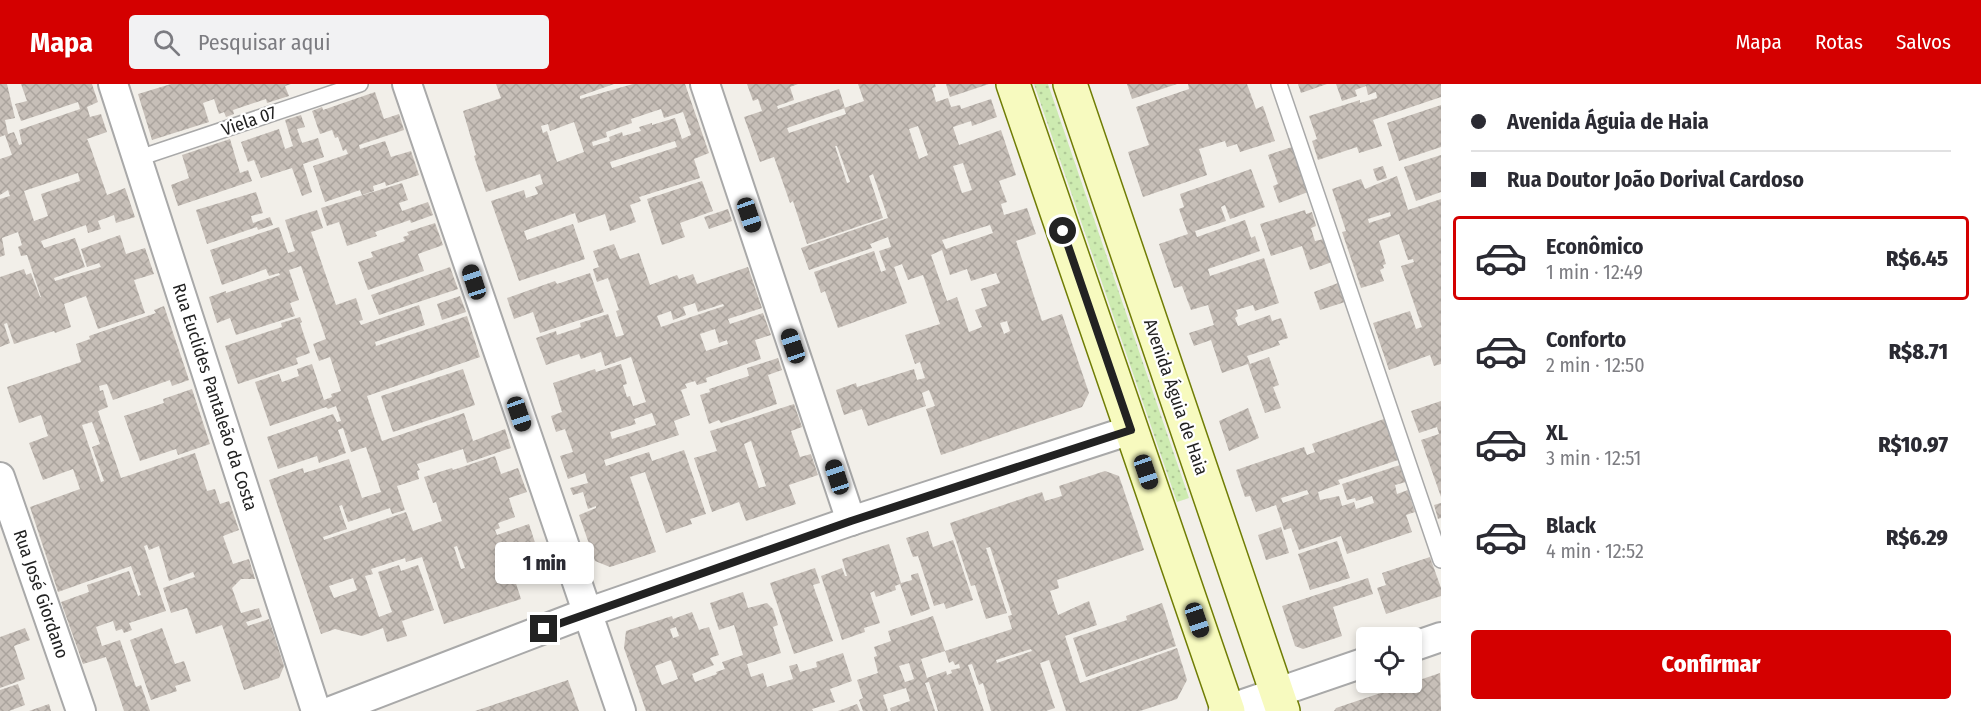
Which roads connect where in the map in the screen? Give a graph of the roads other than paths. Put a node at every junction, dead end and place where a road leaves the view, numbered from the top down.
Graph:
1 (113, 84) edge
2 (360, 84) edge
3 (407, 84) edge
4 (705, 84) edge
5 (1013, 84) edge
6 (1070, 84) edge
7 (1279, 84) edge
8 (139, 158) junction
9 (1131, 430) junction
10 (0, 477) edge
11 (851, 521) junction
12 (1441, 560) edge
13 (586, 613) junction
14 (1441, 637) edge
15 (1422, 644) edge
16 (1356, 667) edge
17 (1280, 702) edge
18 (1229, 709) edge
19 (81, 711) edge
20 (316, 711) edge
21 (331, 711) edge
22 (621, 711) edge

1 - 8 street, Rua Euclides Pantaleão da Costa
2 - 8 lane, Viela 07
3 - 13 street
4 - 11 street
5 - 9 main road
6 - 17 main road, Avenida Águia de Haia
7 - 12 lane
8 - 20 street, Rua Euclides Pantaleão da Costa
9 - 11 street
9 - 18 main road
10 - 19 street, Rua José Giordano
11 - 13 street
13 - 21 street
13 - 22 street
14 - 15 street
16 - 17 street
17 - 18 street

